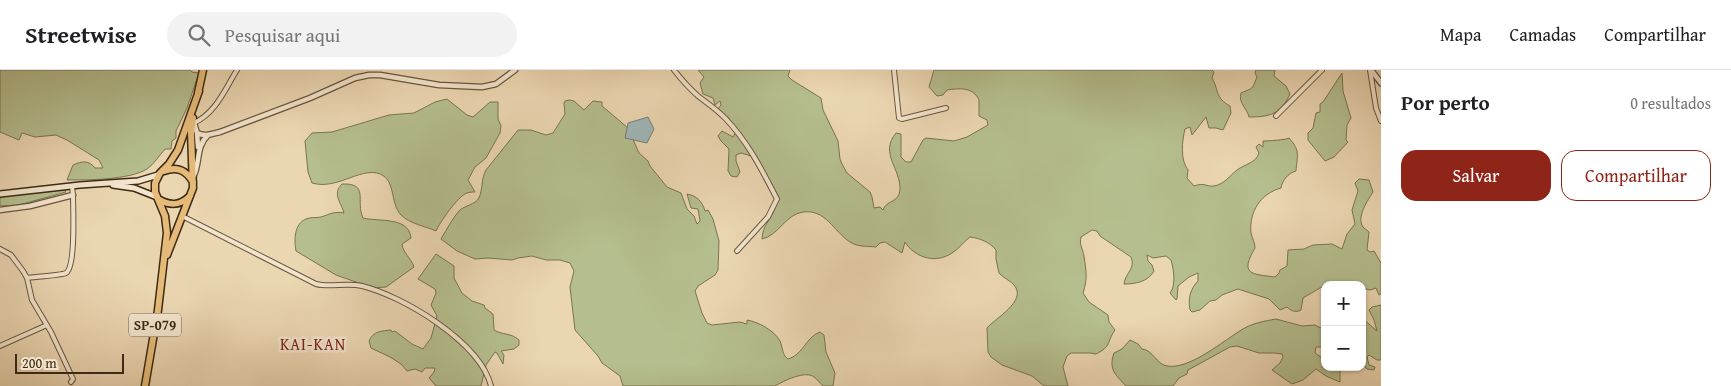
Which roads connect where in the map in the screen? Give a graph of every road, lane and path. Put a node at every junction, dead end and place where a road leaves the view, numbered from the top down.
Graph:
1 (203, 70) edge
2 (238, 70) edge
3 (515, 70) edge
4 (674, 70) edge
5 (894, 70) edge
6 (1322, 70) edge
7 (1370, 70) edge
8 (1381, 83) edge
9 (199, 91) junction
10 (946, 108) dead end
11 (1276, 116) dead end
12 (193, 121) junction
13 (1381, 121) edge
14 (197, 133) junction
15 (208, 135) junction
16 (199, 159) junction
17 (159, 174) junction
18 (193, 180) junction
19 (100, 184) junction
20 (72, 186) junction
21 (0, 194) edge
22 (73, 195) junction
23 (191, 195) junction
24 (158, 198) junction
25 (0, 210) edge
26 (182, 216) junction
27 (0, 249) edge
28 (737, 251) dead end
29 (164, 264) junction
30 (27, 278) junction
31 (47, 325) junction
32 (0, 346) edge
33 (71, 382) dead end
34 (145, 386) edge
35 (491, 386) edge

1 - 9 highway, SP-079
2 - 12 street
3 - 15 street
4 - 28 street
5 - 10 street
6 - 11 street
7 - 8 street
7 - 13 street
9 - 12 highway, SP-079
9 - 17 highway, SP-079
12 - 14 street
12 - 18 highway, SP-079
14 - 15 street
14 - 16 street
15 - 16 street
16 - 18 street
17 - 18 highway
17 - 19 main road
17 - 24 highway, SP-079
18 - 23 highway, SP-079
19 - 20 main road
19 - 24 main road
20 - 21 main road
20 - 22 street
22 - 25 street
22 - 30 street
23 - 24 highway
23 - 26 highway, SP-079
24 - 29 highway, SP-079
26 - 29 highway, SP-079
26 - 35 street
27 - 30 street
29 - 34 highway, SP-079
30 - 31 street
31 - 32 street
31 - 33 street

